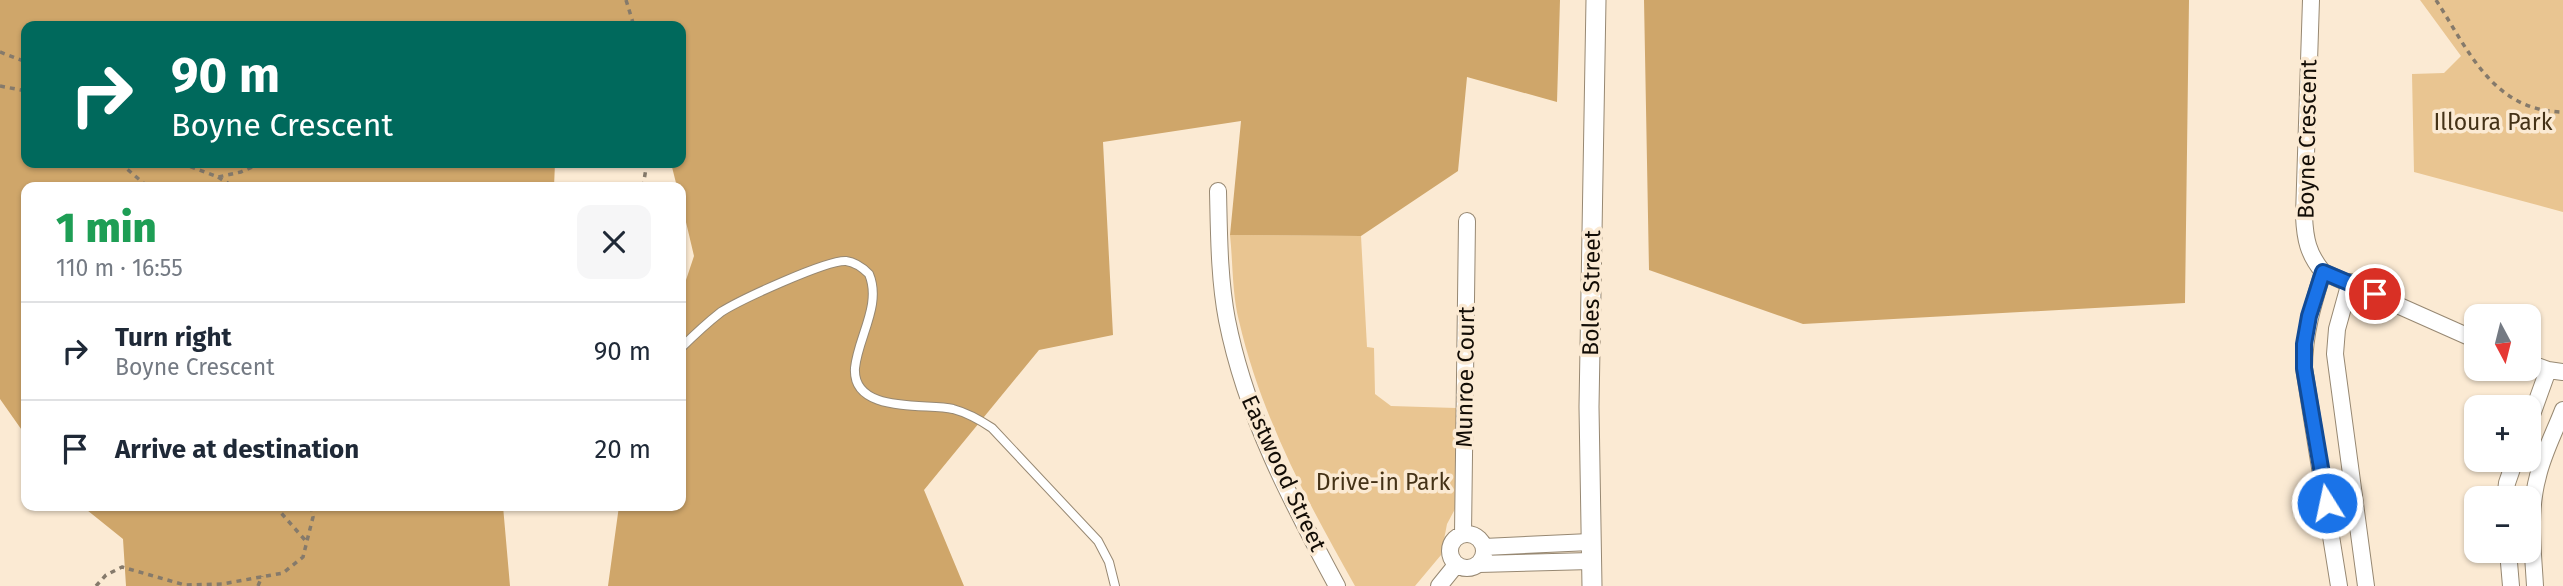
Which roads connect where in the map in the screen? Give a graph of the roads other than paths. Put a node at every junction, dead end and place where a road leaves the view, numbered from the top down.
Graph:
1 (1596, 0) edge
2 (2311, 0) edge
3 (1218, 191) dead end
4 (1466, 221) dead end
5 (2323, 272) junction
6 (2350, 282) junction
7 (2464, 334) edge
8 (686, 344) edge
9 (2556, 371) edge
10 (2541, 400) edge
11 (2563, 410) edge
12 (1463, 534) junction
13 (1484, 547) junction
14 (1590, 551) junction
15 (2509, 563) edge
16 (1479, 564) junction
17 (1456, 565) junction
18 (1115, 586) edge
19 (1337, 586) edge
20 (1438, 586) edge
21 (1592, 586) edge
22 (2339, 586) edge
23 (2366, 586) edge
24 (2511, 586) edge
25 (2535, 586) edge

1 - 14 street, Boles Street
2 - 5 street, Boyne Crescent
3 - 19 street, Eastwood Street
4 - 12 street, Munroe Court
5 - 6 street
5 - 22 street
6 - 7 street
6 - 23 street
8 - 18 lane
9 - 10 street
11 - 25 street
12 - 13 street
12 - 17 street
13 - 14 street
13 - 16 street
14 - 16 street
14 - 21 street, Boles Street
15 - 24 street
16 - 17 street
17 - 20 street

